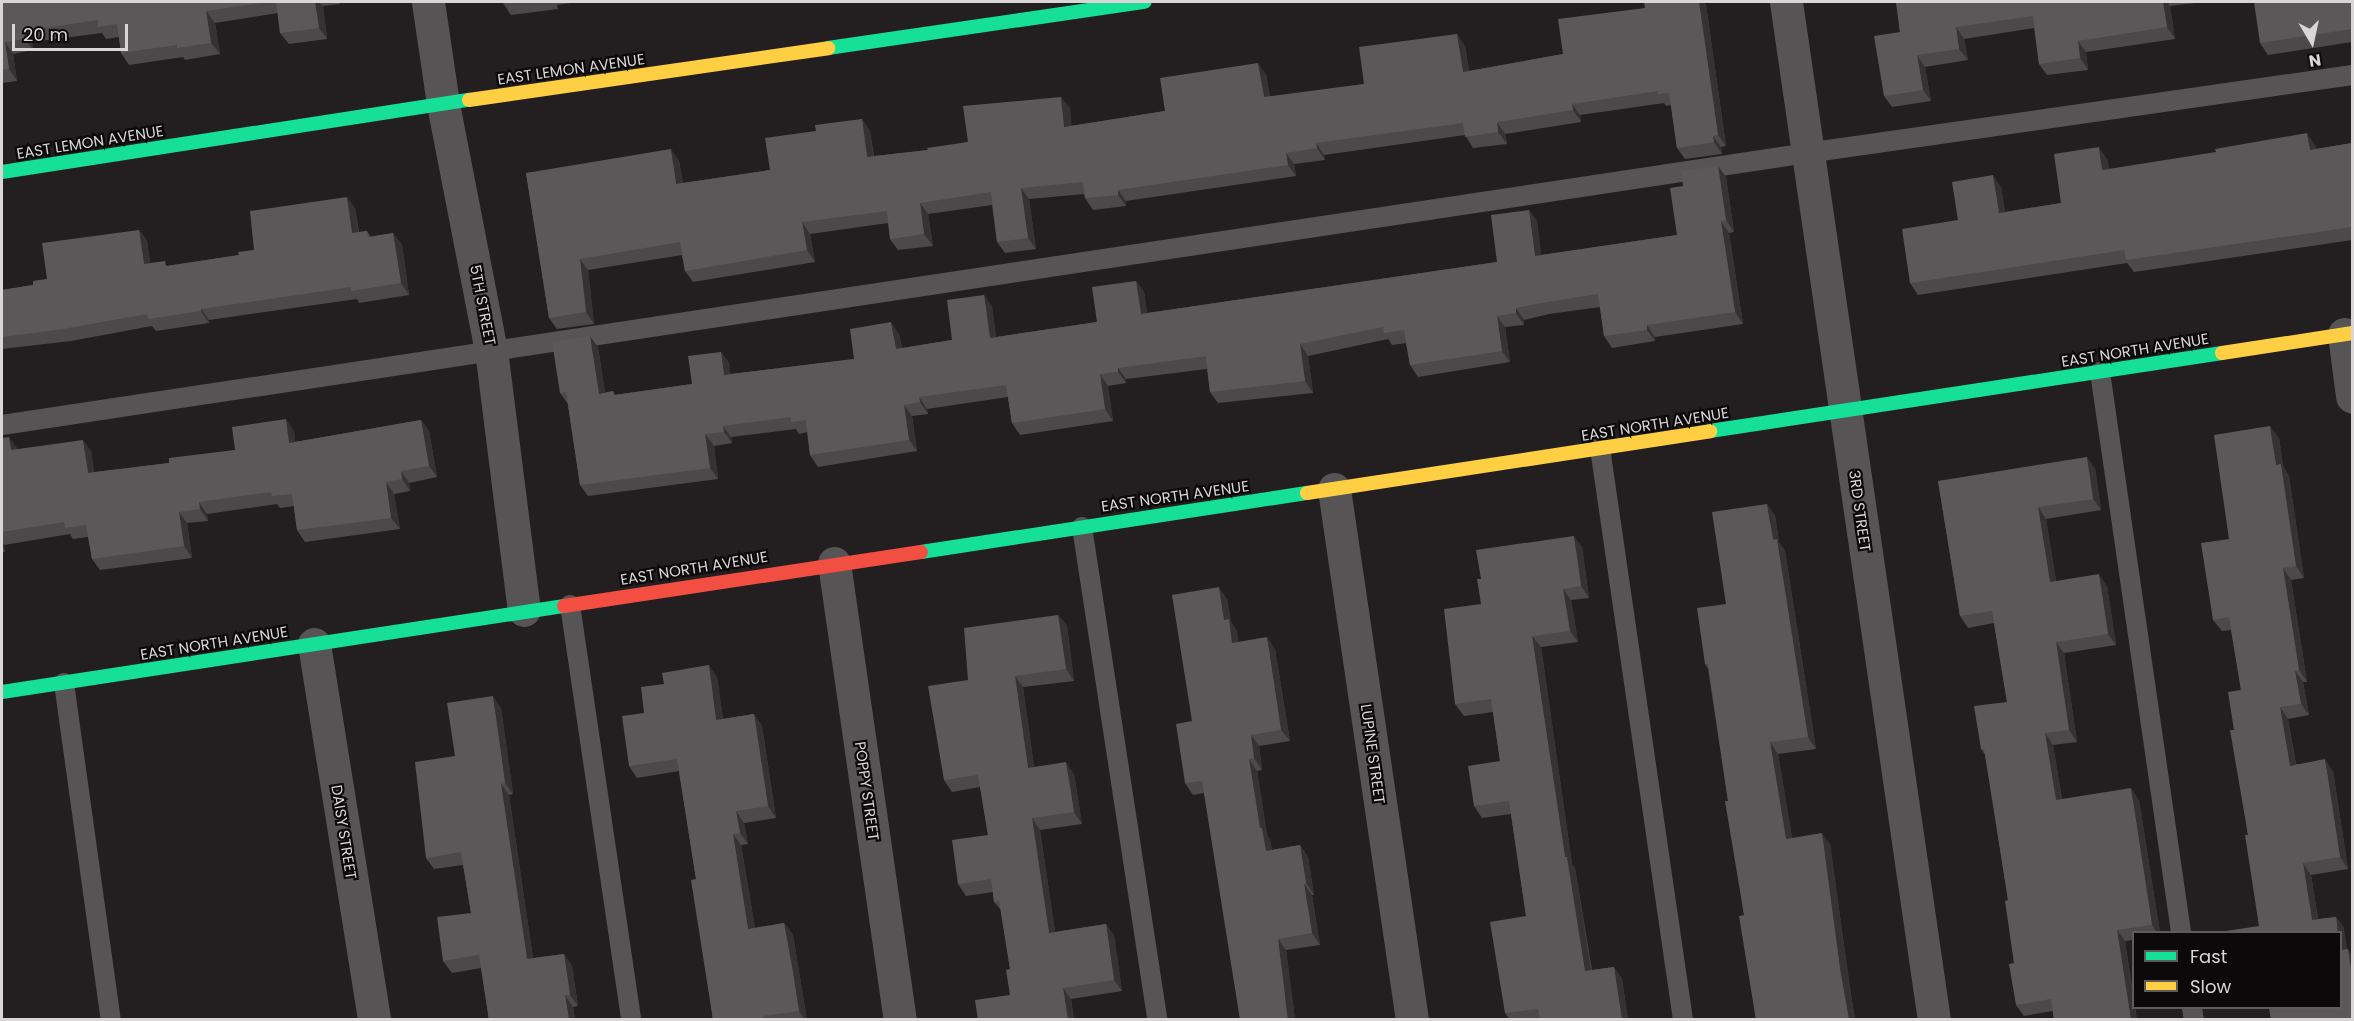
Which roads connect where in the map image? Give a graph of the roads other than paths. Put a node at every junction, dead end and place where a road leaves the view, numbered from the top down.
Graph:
1 (428, 2) edge
2 (1145, 2) edge
3 (1786, 2) edge
4 (2352, 75) edge
5 (443, 104) junction
6 (1807, 153) junction
7 (2, 172) edge
8 (2348, 334) edge
9 (492, 350) junction
10 (2100, 372) junction
11 (2352, 396) edge
12 (1845, 412) junction
13 (2, 425) edge
14 (1600, 448) junction
15 (1334, 489) junction
16 (1082, 527) junction
17 (834, 563) junction
18 (570, 604) junction
19 (524, 610) junction
20 (314, 644) junction
21 (64, 683) junction
22 (2, 692) edge
23 (2181, 931) edge
24 (111, 1020) edge
25 (374, 1020) edge
26 (631, 1020) edge
27 (900, 1020) edge
28 (1157, 1020) edge
29 (1412, 1020) edge
30 (1683, 1020) edge
31 (1934, 1020) edge

1 - 5 street, 5TH STREET
2 - 5 street, EAST LEMON AVENUE
3 - 6 street, 3RD STREET
4 - 6 lane
5 - 7 street, EAST LEMON AVENUE
5 - 9 street, 5TH STREET
6 - 9 lane
6 - 12 street, 3RD STREET
8 - 10 street, EAST NORTH AVENUE
8 - 11 street
9 - 13 lane
9 - 19 street, 5TH STREET
10 - 12 street, EAST NORTH AVENUE
10 - 23 lane
12 - 14 street, EAST NORTH AVENUE
12 - 31 street, 3RD STREET
14 - 15 street, EAST NORTH AVENUE
14 - 30 lane
15 - 16 street, EAST NORTH AVENUE
15 - 29 street, LUPINE STREET
16 - 17 street, EAST NORTH AVENUE
16 - 28 lane
17 - 18 street, EAST NORTH AVENUE
17 - 27 street, POPPY STREET
18 - 19 street, EAST NORTH AVENUE
18 - 26 lane
19 - 20 street, EAST NORTH AVENUE
20 - 21 street, EAST NORTH AVENUE
20 - 25 street, DAISY STREET
21 - 22 street, EAST NORTH AVENUE
21 - 24 lane

